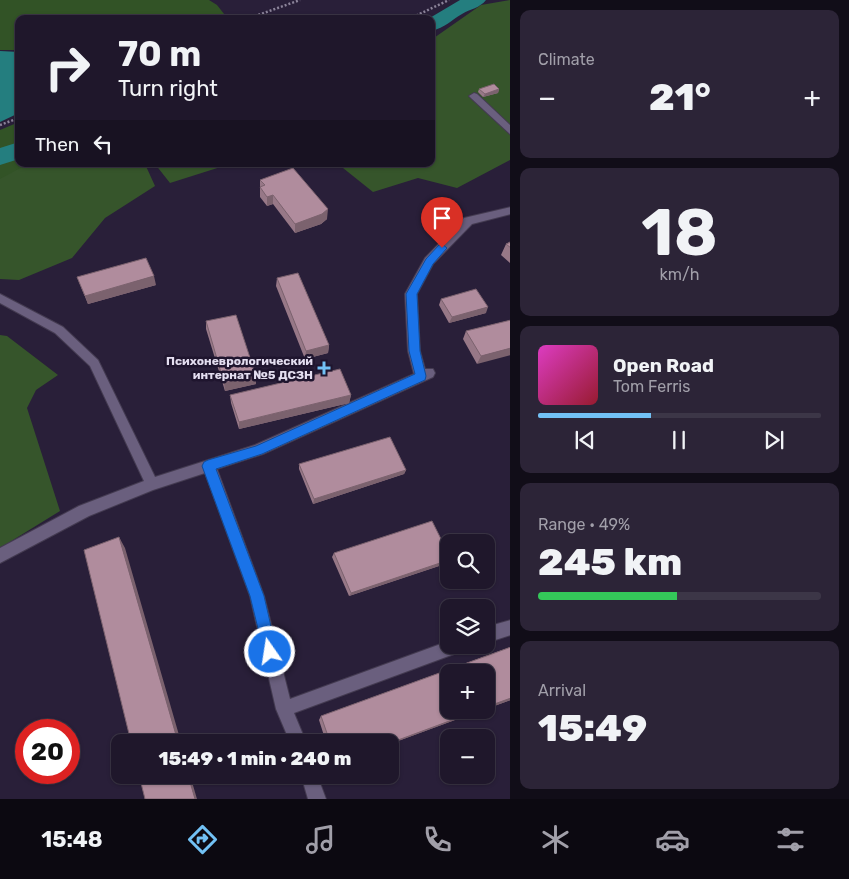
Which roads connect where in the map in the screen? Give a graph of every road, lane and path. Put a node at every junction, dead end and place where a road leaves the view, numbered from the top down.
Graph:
1 (300, 0) edge
2 (449, 0) edge
3 (258, 15) edge
4 (417, 15) edge
5 (474, 96) dead end
6 (15, 119) edge
7 (0, 125) edge
8 (510, 132) edge
9 (510, 210) edge
10 (0, 298) edge
11 (208, 466) junction
12 (152, 484) junction
13 (0, 556) edge
14 (510, 627) edge
15 (495, 633) edge
16 (440, 652) edge
17 (284, 709) junction
18 (295, 734) edge
19 (312, 784) edge
20 (317, 799) edge

1 - 3 path
2 - 4 path
5 - 8 lane
6 - 7 path
9 - 11 lane
10 - 12 lane
11 - 12 lane
11 - 17 lane
12 - 13 lane
14 - 15 lane
16 - 17 lane
17 - 18 lane
19 - 20 lane

